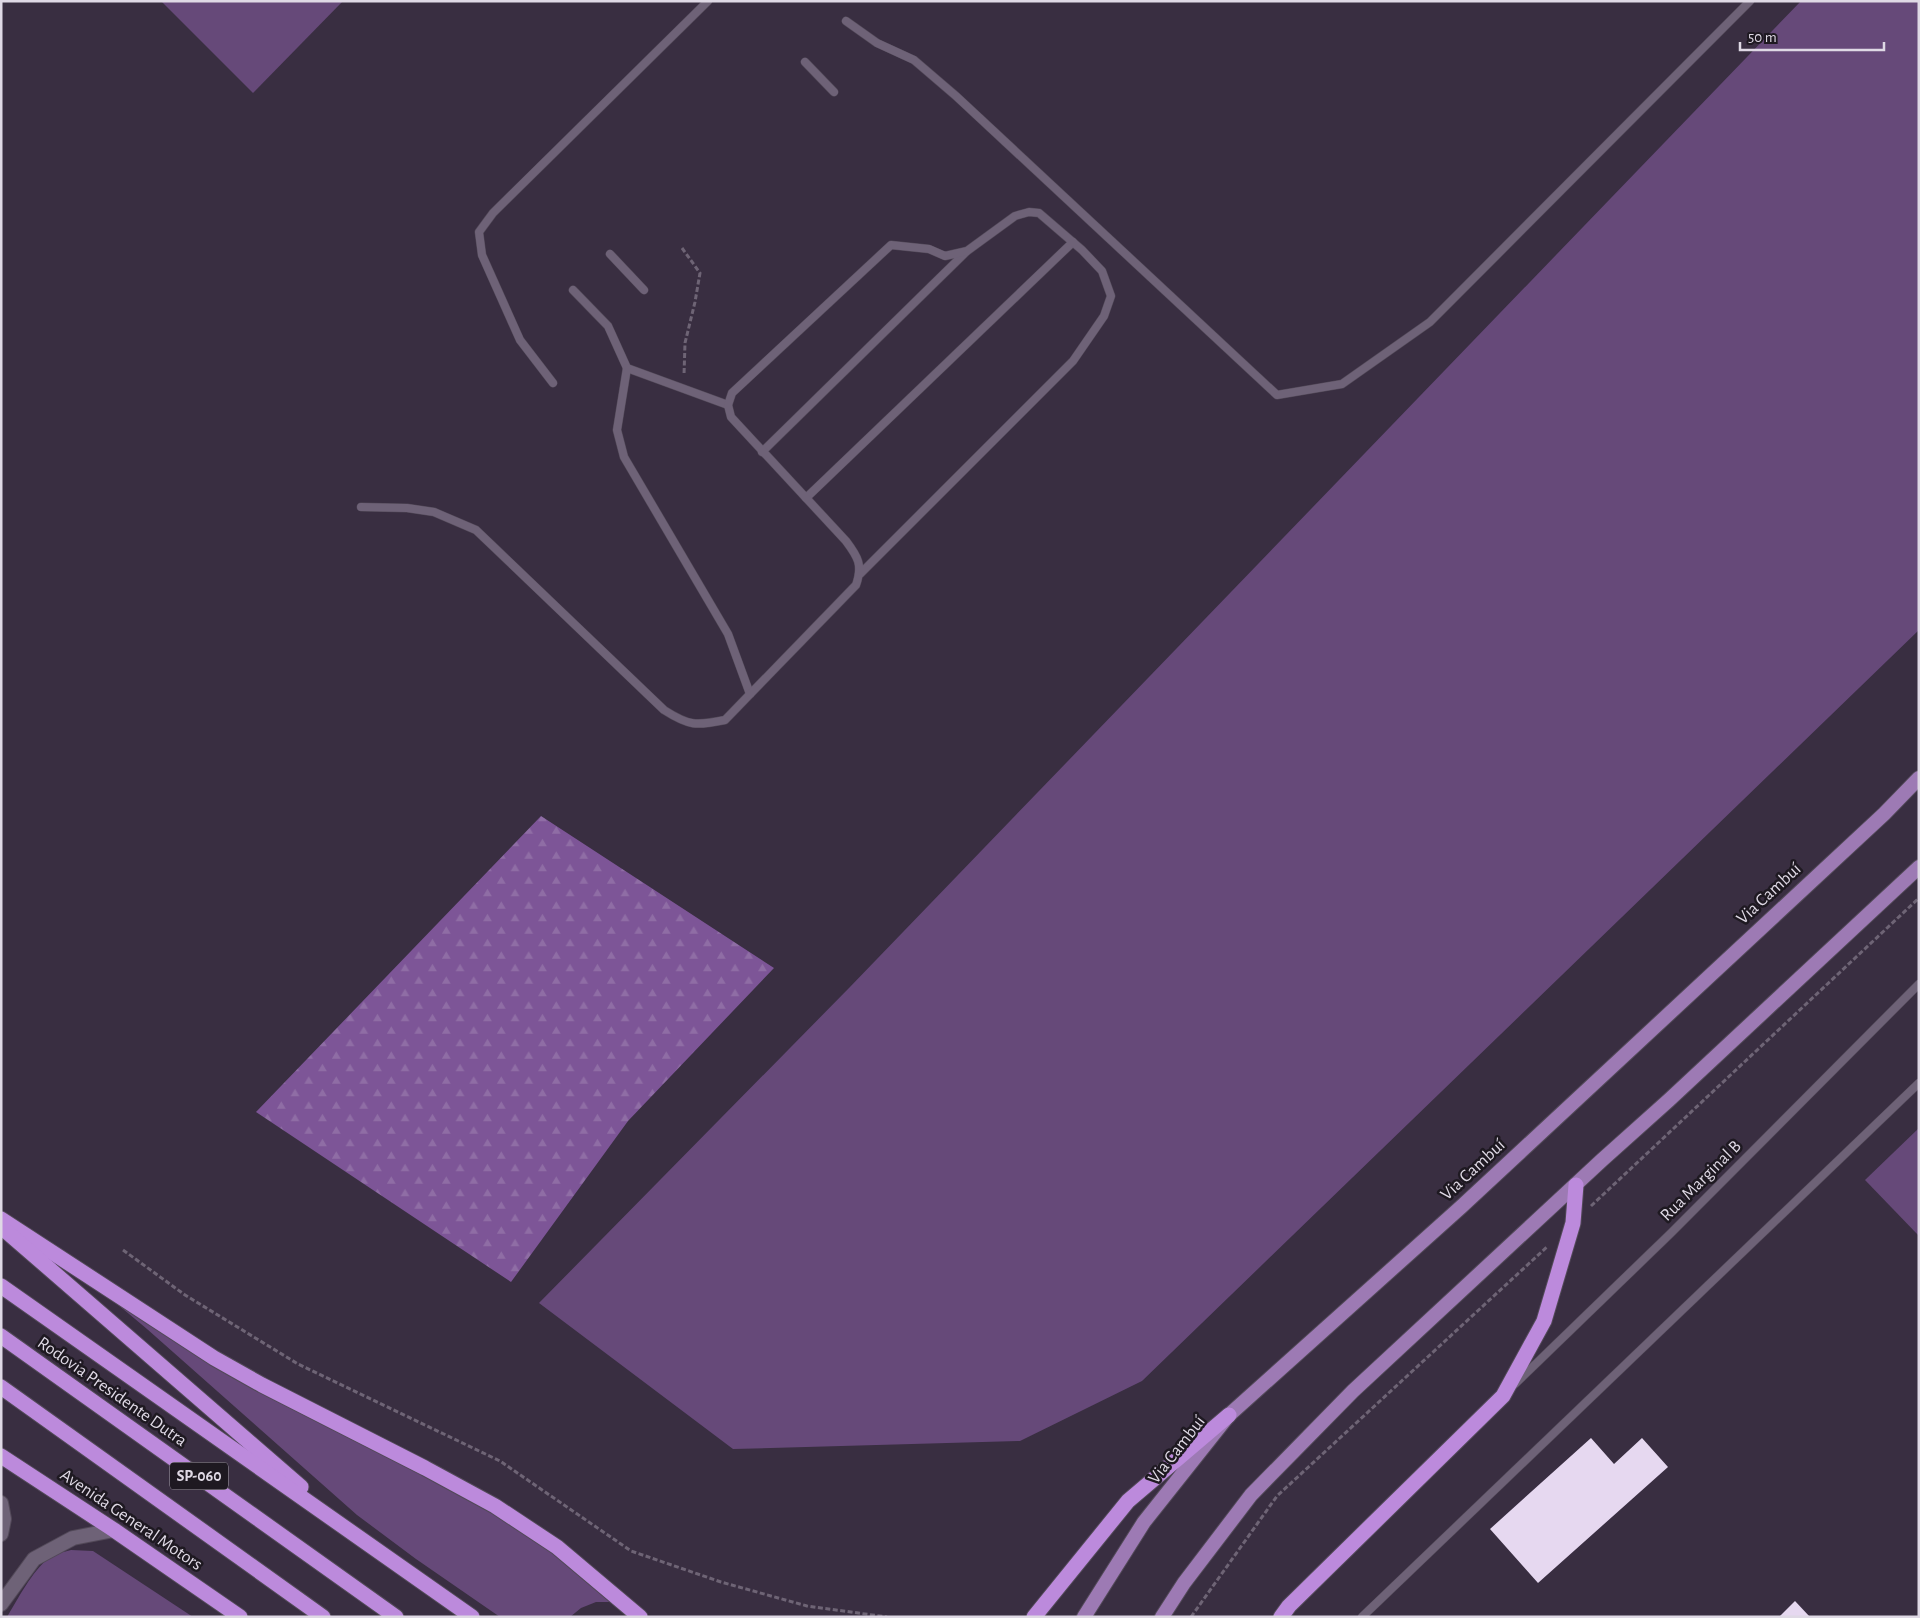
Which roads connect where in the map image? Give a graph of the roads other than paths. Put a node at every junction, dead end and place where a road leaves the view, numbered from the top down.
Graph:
1 (708, 1) edge
2 (1750, 1) edge
3 (846, 21) dead end
4 (805, 62) dead end
5 (834, 92) dead end
6 (1073, 242) junction
7 (967, 251) junction
8 (610, 254) dead end
9 (573, 290) dead end
10 (644, 290) dead end
11 (627, 368) junction
12 (553, 383) dead end
13 (728, 405) junction
14 (762, 452) junction
15 (806, 498) junction
16 (361, 507) dead end
17 (860, 574) junction
18 (750, 694) junction
19 (1919, 778) edge
20 (1919, 867) edge
21 (1919, 984) edge
22 (1919, 1083) edge
23 (1576, 1185) junction
24 (1, 1219) edge
25 (1, 1227) edge
26 (1, 1286) edge
27 (1, 1336) edge
28 (1, 1387) edge
29 (1503, 1396) junction
30 (1229, 1415) junction
31 (1, 1456) edge
32 (1, 1503) edge
33 (114, 1530) junction
34 (1, 1534) edge
35 (366, 1544) junction
36 (1, 1604) edge
37 (240, 1617) edge
38 (323, 1617) edge
39 (396, 1617) edge
40 (472, 1617) edge
41 (640, 1617) edge
42 (1034, 1617) edge
43 (1084, 1617) edge
44 (1162, 1617) edge
45 (1281, 1617) edge
46 (1362, 1617) edge

1 - 12 lane
2 - 3 lane
4 - 5 lane
6 - 7 lane
6 - 15 lane
6 - 17 lane
7 - 13 lane
7 - 14 lane
8 - 10 lane
9 - 11 lane
11 - 13 lane
11 - 18 lane
13 - 14 lane
14 - 15 lane
15 - 17 lane
16 - 18 lane
17 - 18 lane
19 - 30 main road, Via Cambuí
20 - 23 main road
21 - 29 lane, Rua Marginal B
22 - 46 lane
23 - 29 highway
23 - 44 main road
24 - 41 highway
25 - 35 highway
26 - 35 highway
27 - 39 highway, Rodovia Presidente Dutra / SP-060
28 - 38 highway, SP-060
29 - 45 highway
30 - 42 highway
30 - 43 main road, Via Cambuí
31 - 33 highway, Avenida General Motors
32 - 34 main road
33 - 36 main road
33 - 37 highway, Avenida General Motors
35 - 40 highway

